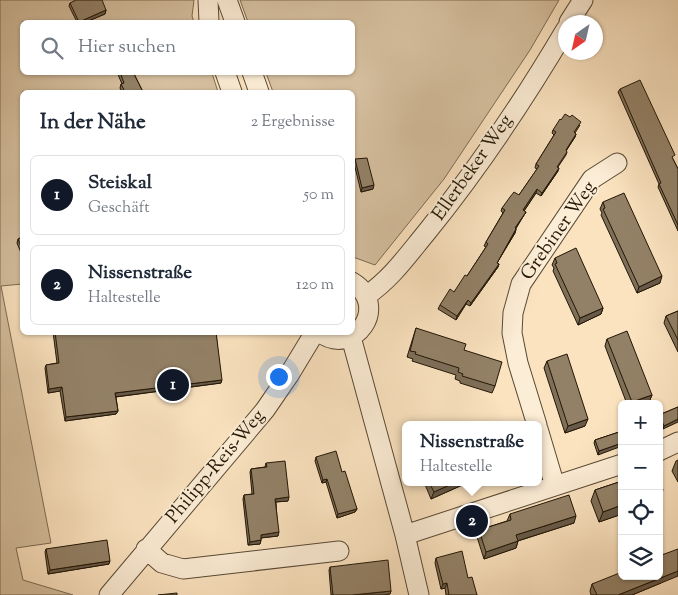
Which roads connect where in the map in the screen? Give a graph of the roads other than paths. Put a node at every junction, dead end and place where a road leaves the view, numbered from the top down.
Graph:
1 (208, 0) edge
2 (227, 0) edge
3 (583, 0) edge
4 (573, 15) edge
5 (209, 20) edge
6 (234, 20) edge
7 (558, 42) edge
8 (227, 75) edge
9 (253, 75) edge
10 (231, 90) edge
11 (258, 90) edge
12 (617, 163) dead end
13 (355, 284) edge
14 (366, 296) junction
15 (355, 334) edge
16 (313, 335) edge
17 (325, 335) edge
18 (354, 335) edge
19 (351, 337) junction
20 (536, 421) edge
21 (678, 442) edge
22 (542, 443) edge
23 (663, 449) edge
24 (618, 465) edge
25 (555, 486) junction
26 (405, 535) junction
27 (146, 549) junction
28 (339, 551) dead end
29 (108, 595) edge
30 (419, 595) edge

1 - 5 street
2 - 6 street
3 - 4 street
7 - 14 street, Ellerbeker Weg
8 - 10 street
9 - 11 street
12 - 20 street, Grebiner Weg
13 - 14 street
14 - 15 street
16 - 27 street, Philipp-Reis-Weg
17 - 19 street
18 - 19 street
19 - 26 street
21 - 23 street
22 - 25 street
24 - 25 street
25 - 26 street
26 - 30 street
27 - 28 street
27 - 29 street, Philipp-Reis-Weg

